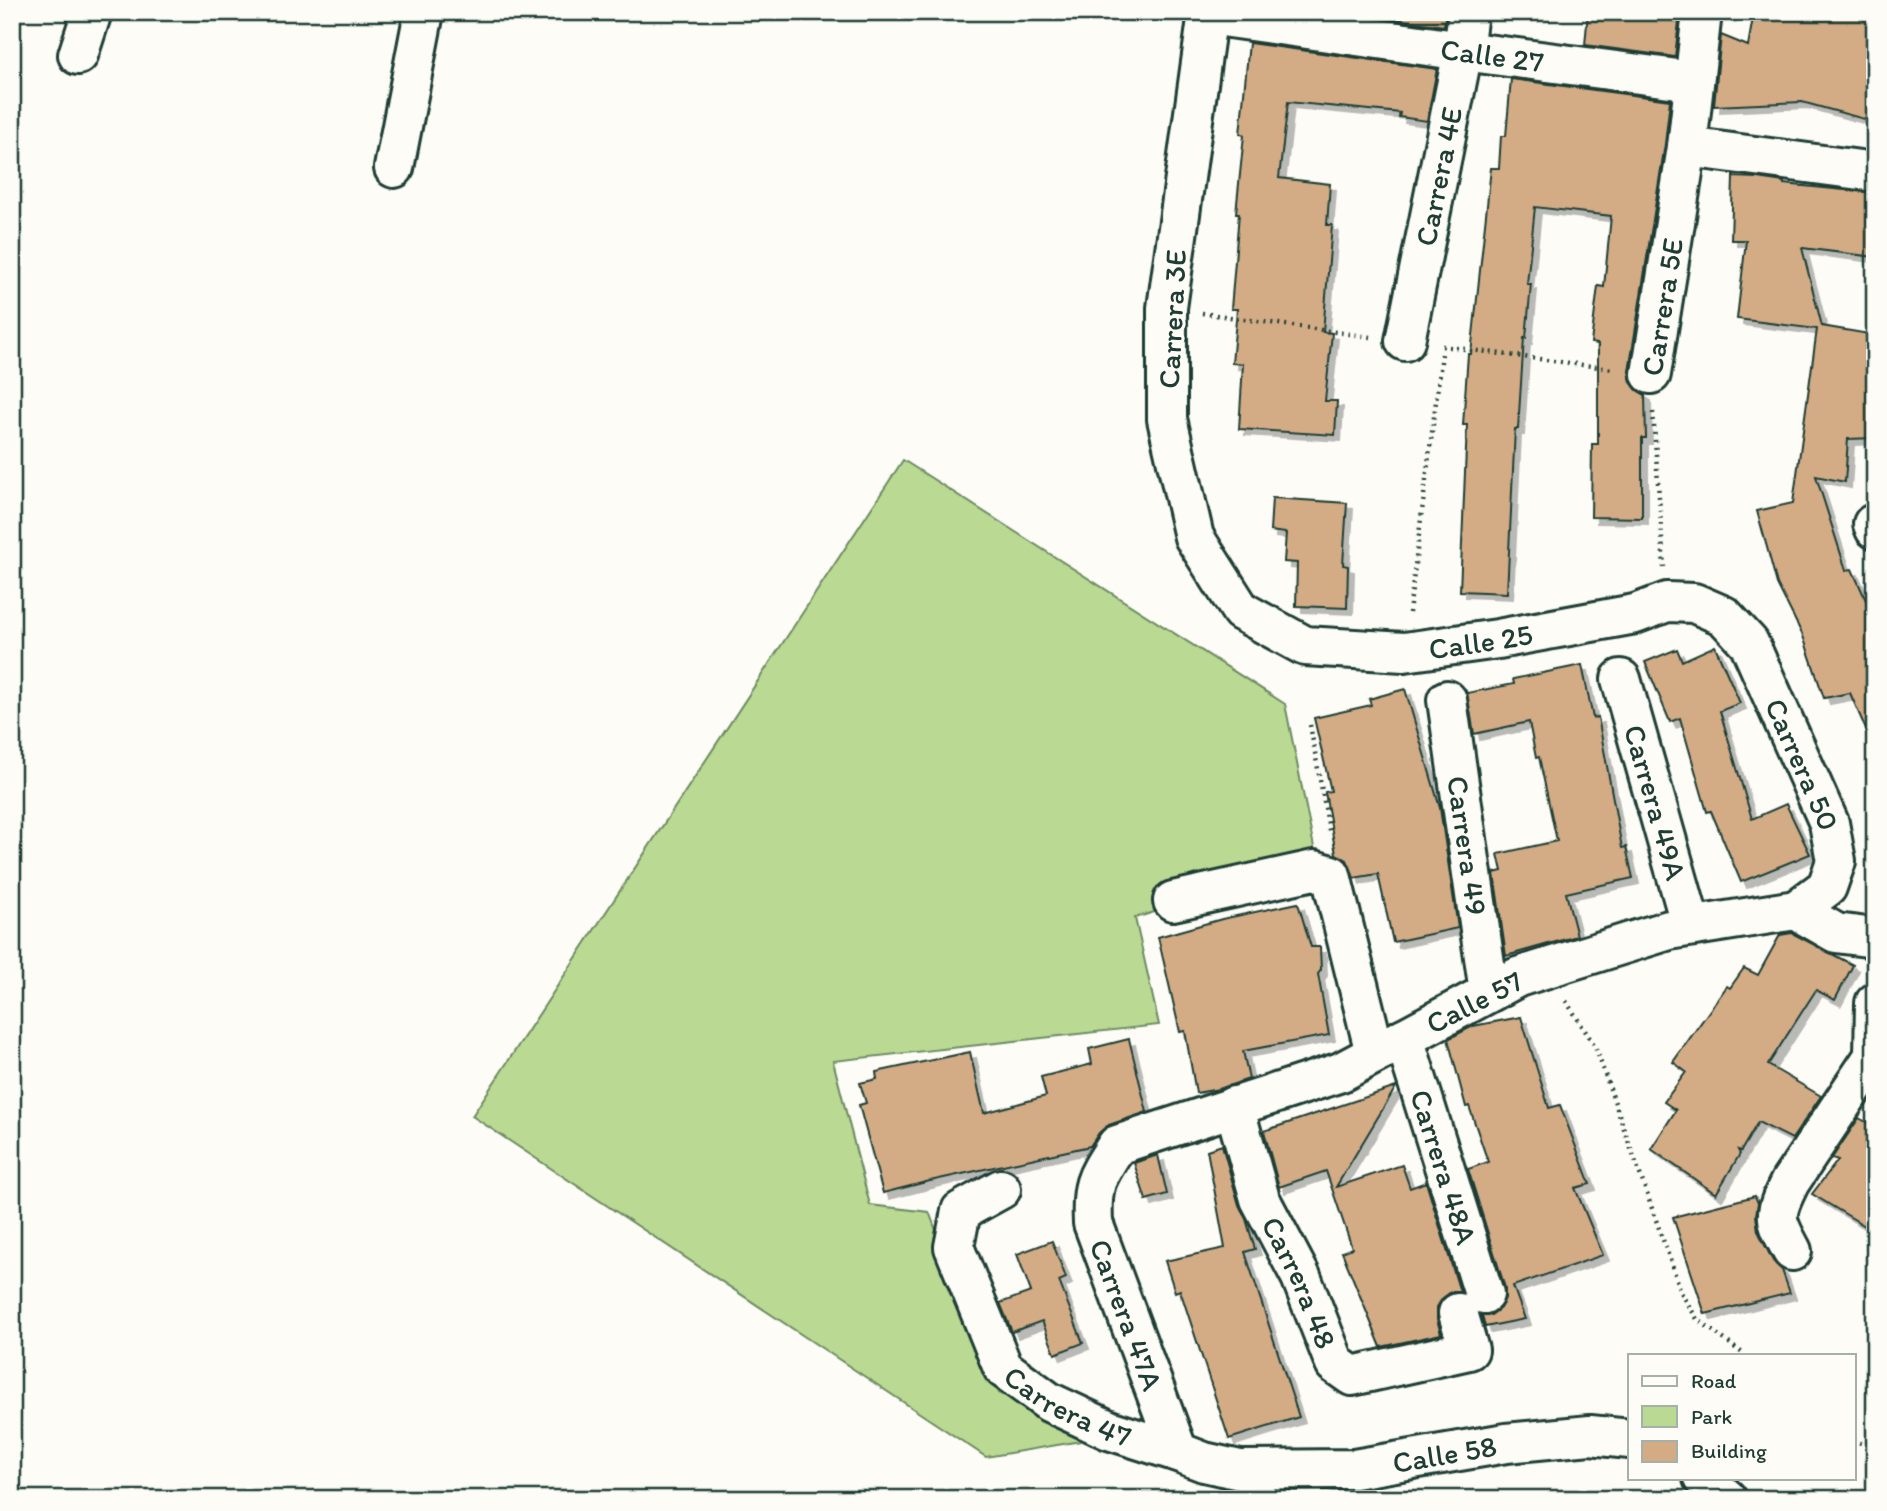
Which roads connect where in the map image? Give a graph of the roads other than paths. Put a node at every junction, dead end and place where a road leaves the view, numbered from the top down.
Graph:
1 (92, 12) edge
2 (424, 12) edge
3 (1468, 12) edge
4 (1702, 12) edge
5 (1208, 13) edge
6 (1463, 51) junction
7 (78, 55) dead end
8 (1693, 81) junction
9 (1687, 146) junction
10 (394, 168) dead end
11 (1875, 172) edge
12 (1405, 341) dead end
13 (1651, 374) road end
14 (1875, 524) edge
15 (1875, 529) edge
16 (1241, 611) joint
17 (1724, 615) joint
18 (1621, 679) dead end
19 (1447, 700) dead end
20 (1173, 901) dead end
21 (1796, 910) junction
22 (1691, 926) junction
23 (1875, 939) edge
24 (1489, 992) junction
25 (1875, 1003) edge
26 (1389, 1046) junction
27 (1874, 1057) edge
28 (1234, 1107) junction
29 (1097, 1176) joint
30 (1001, 1189) dead end
31 (1792, 1251) dead end
32 (1469, 1350) joint
33 (1628, 1439) edge
34 (1178, 1452) junction
35 (1705, 1480) edge
36 (1727, 1499) edge

1 - 7 street
2 - 10 street
3 - 6 street, Carrera 4E
4 - 8 street, Carrera 5E
5 - 6 street, Calle 27
5 - 16 street, Carrera 3E
6 - 8 street, Calle 27
6 - 12 street, Carrera 4E
8 - 9 street, Carrera 5E
9 - 11 street
9 - 13 street, Carrera 5E
14 - 15 street
16 - 17 street, Calle 25
17 - 21 street, Carrera 50
18 - 22 street, Carrera 49A
19 - 24 street, Carrera 49
20 - 26 street, Carrera 48A
21 - 22 street, Calle 57
21 - 23 street
22 - 24 street, Calle 57
24 - 26 street, Calle 57
25 - 27 street
26 - 28 street, Calle 57
26 - 32 street, Carrera 48A
27 - 31 street
28 - 29 street, Calle 57
28 - 32 street, Carrera 48
29 - 34 street, Carrera 47A
30 - 34 street, Carrera 47
33 - 34 street, Calle 58
35 - 36 street

